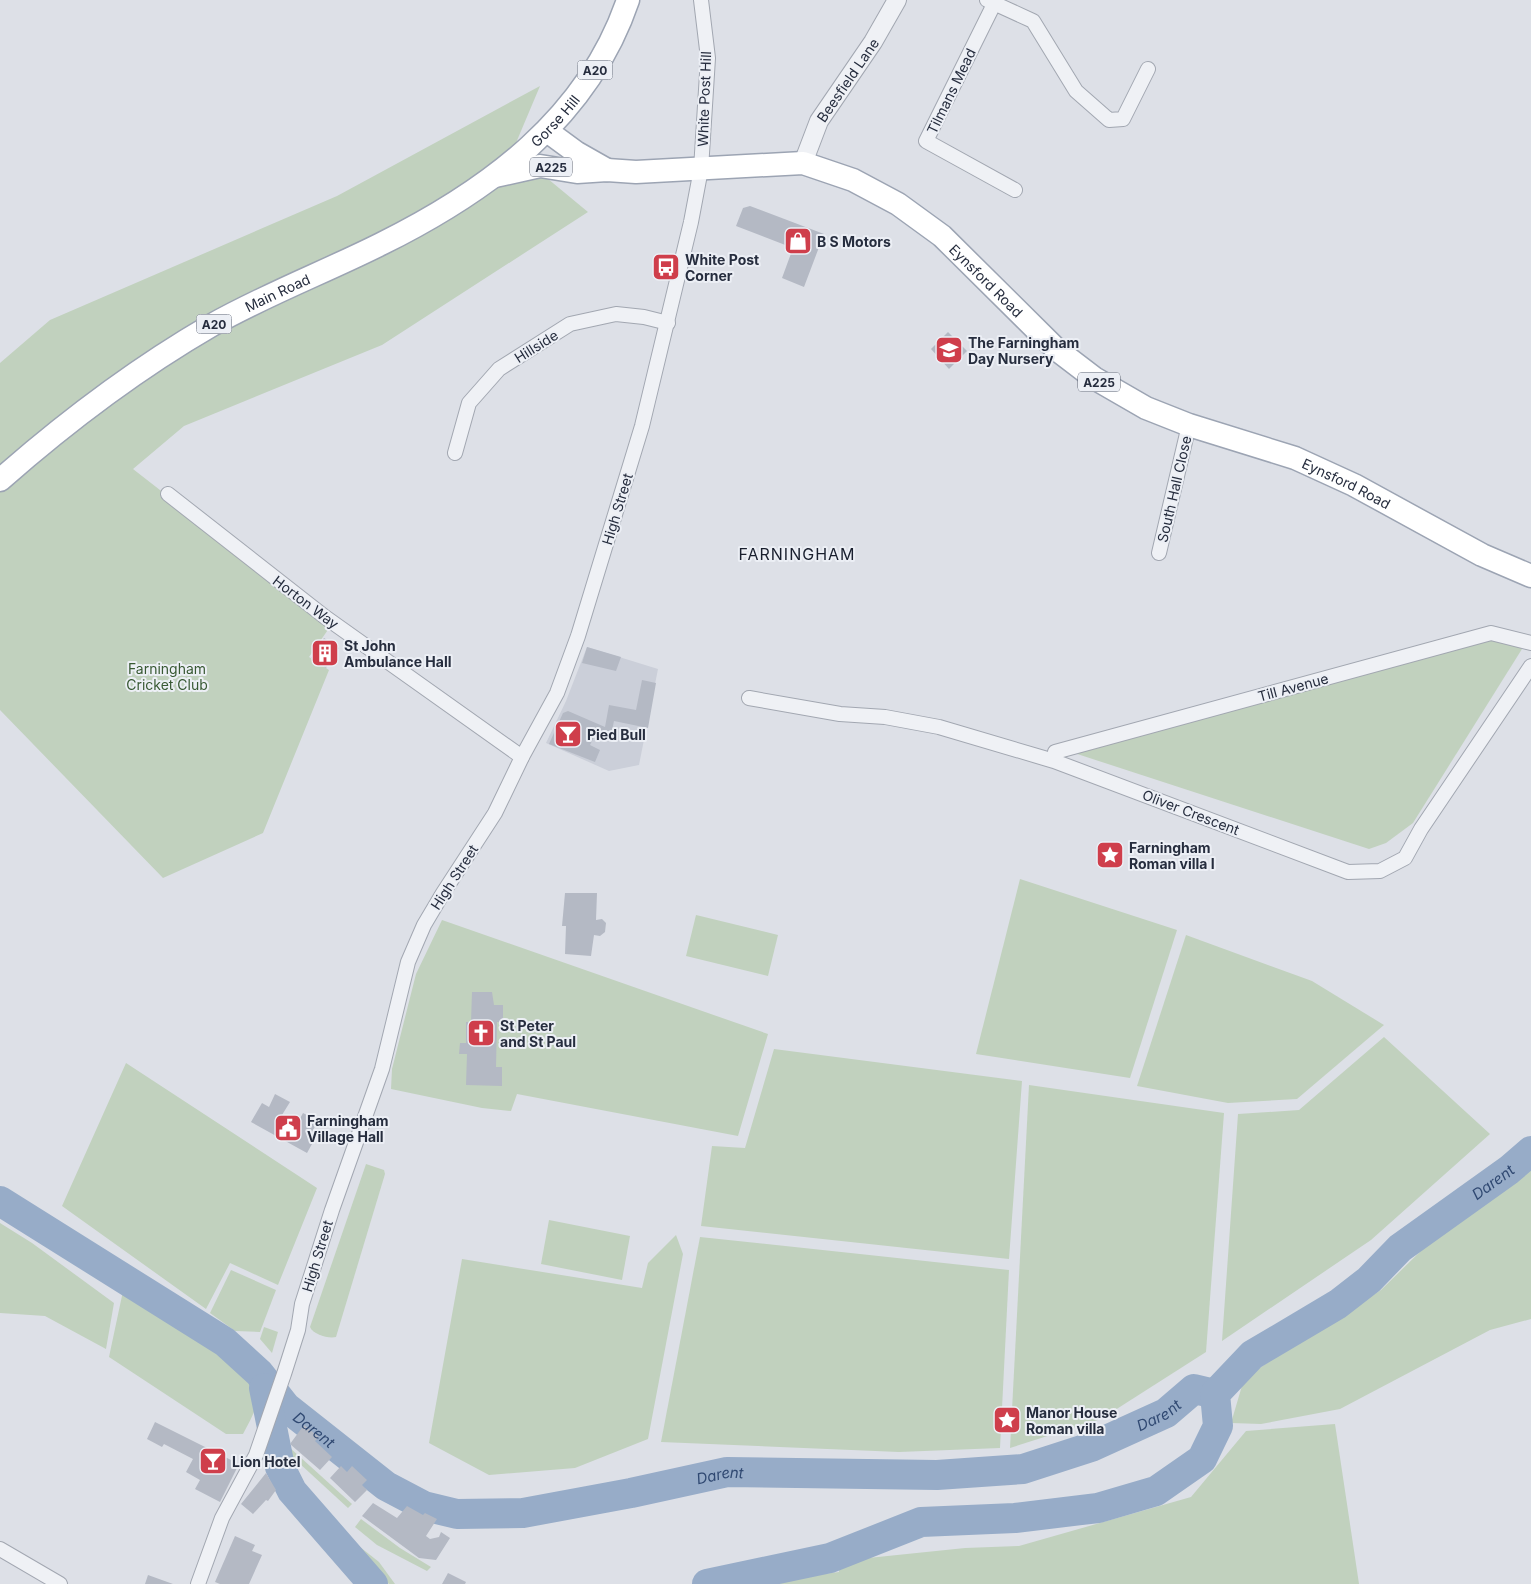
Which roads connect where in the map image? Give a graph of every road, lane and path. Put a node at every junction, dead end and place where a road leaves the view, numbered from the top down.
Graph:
1 (628, 0) edge
2 (701, 0) edge
3 (897, 0) edge
4 (991, 2) edge
5 (1148, 69) dead end
6 (547, 131) junction
7 (803, 163) junction
8 (701, 169) junction
9 (607, 170) junction
10 (496, 176) junction
11 (1015, 190) dead end
12 (668, 323) junction
13 (1189, 425) junction
14 (455, 453) dead end
15 (0, 480) edge
16 (168, 494) dead end
17 (1159, 553) dead end
18 (1531, 576) edge
19 (1531, 643) edge
20 (1531, 666) edge
21 (749, 698) dead end
22 (1055, 752) dead end
23 (522, 758) junction
24 (0, 1549) edge
25 (60, 1584) edge
26 (198, 1584) edge

1 - 6 main road, Gorse Hill / A20
2 - 8 street, White Post Hill
3 - 7 street, Beesfield Lane
4 - 5 street, Tilmans Mead
4 - 11 street, Tilmans Mead
6 - 9 main road, Eynsford Road / A225
6 - 10 main road, Gorse Hill / A20
7 - 8 main road, Eynsford Road / A225
7 - 13 main road, Eynsford Road / A225
8 - 9 main road, Eynsford Road / A225
8 - 12 street, High Street
9 - 10 main road, Eynsford Road / A225
10 - 15 main road, Main Road / A20
12 - 14 street, Hillside
12 - 23 street, High Street
13 - 17 street, South Hall Close
13 - 18 main road, Eynsford Road / A225
16 - 23 street, Horton Way
19 - 22 street, Till Avenue
20 - 21 street, Oliver Crescent
23 - 26 street, High Street
24 - 25 street

